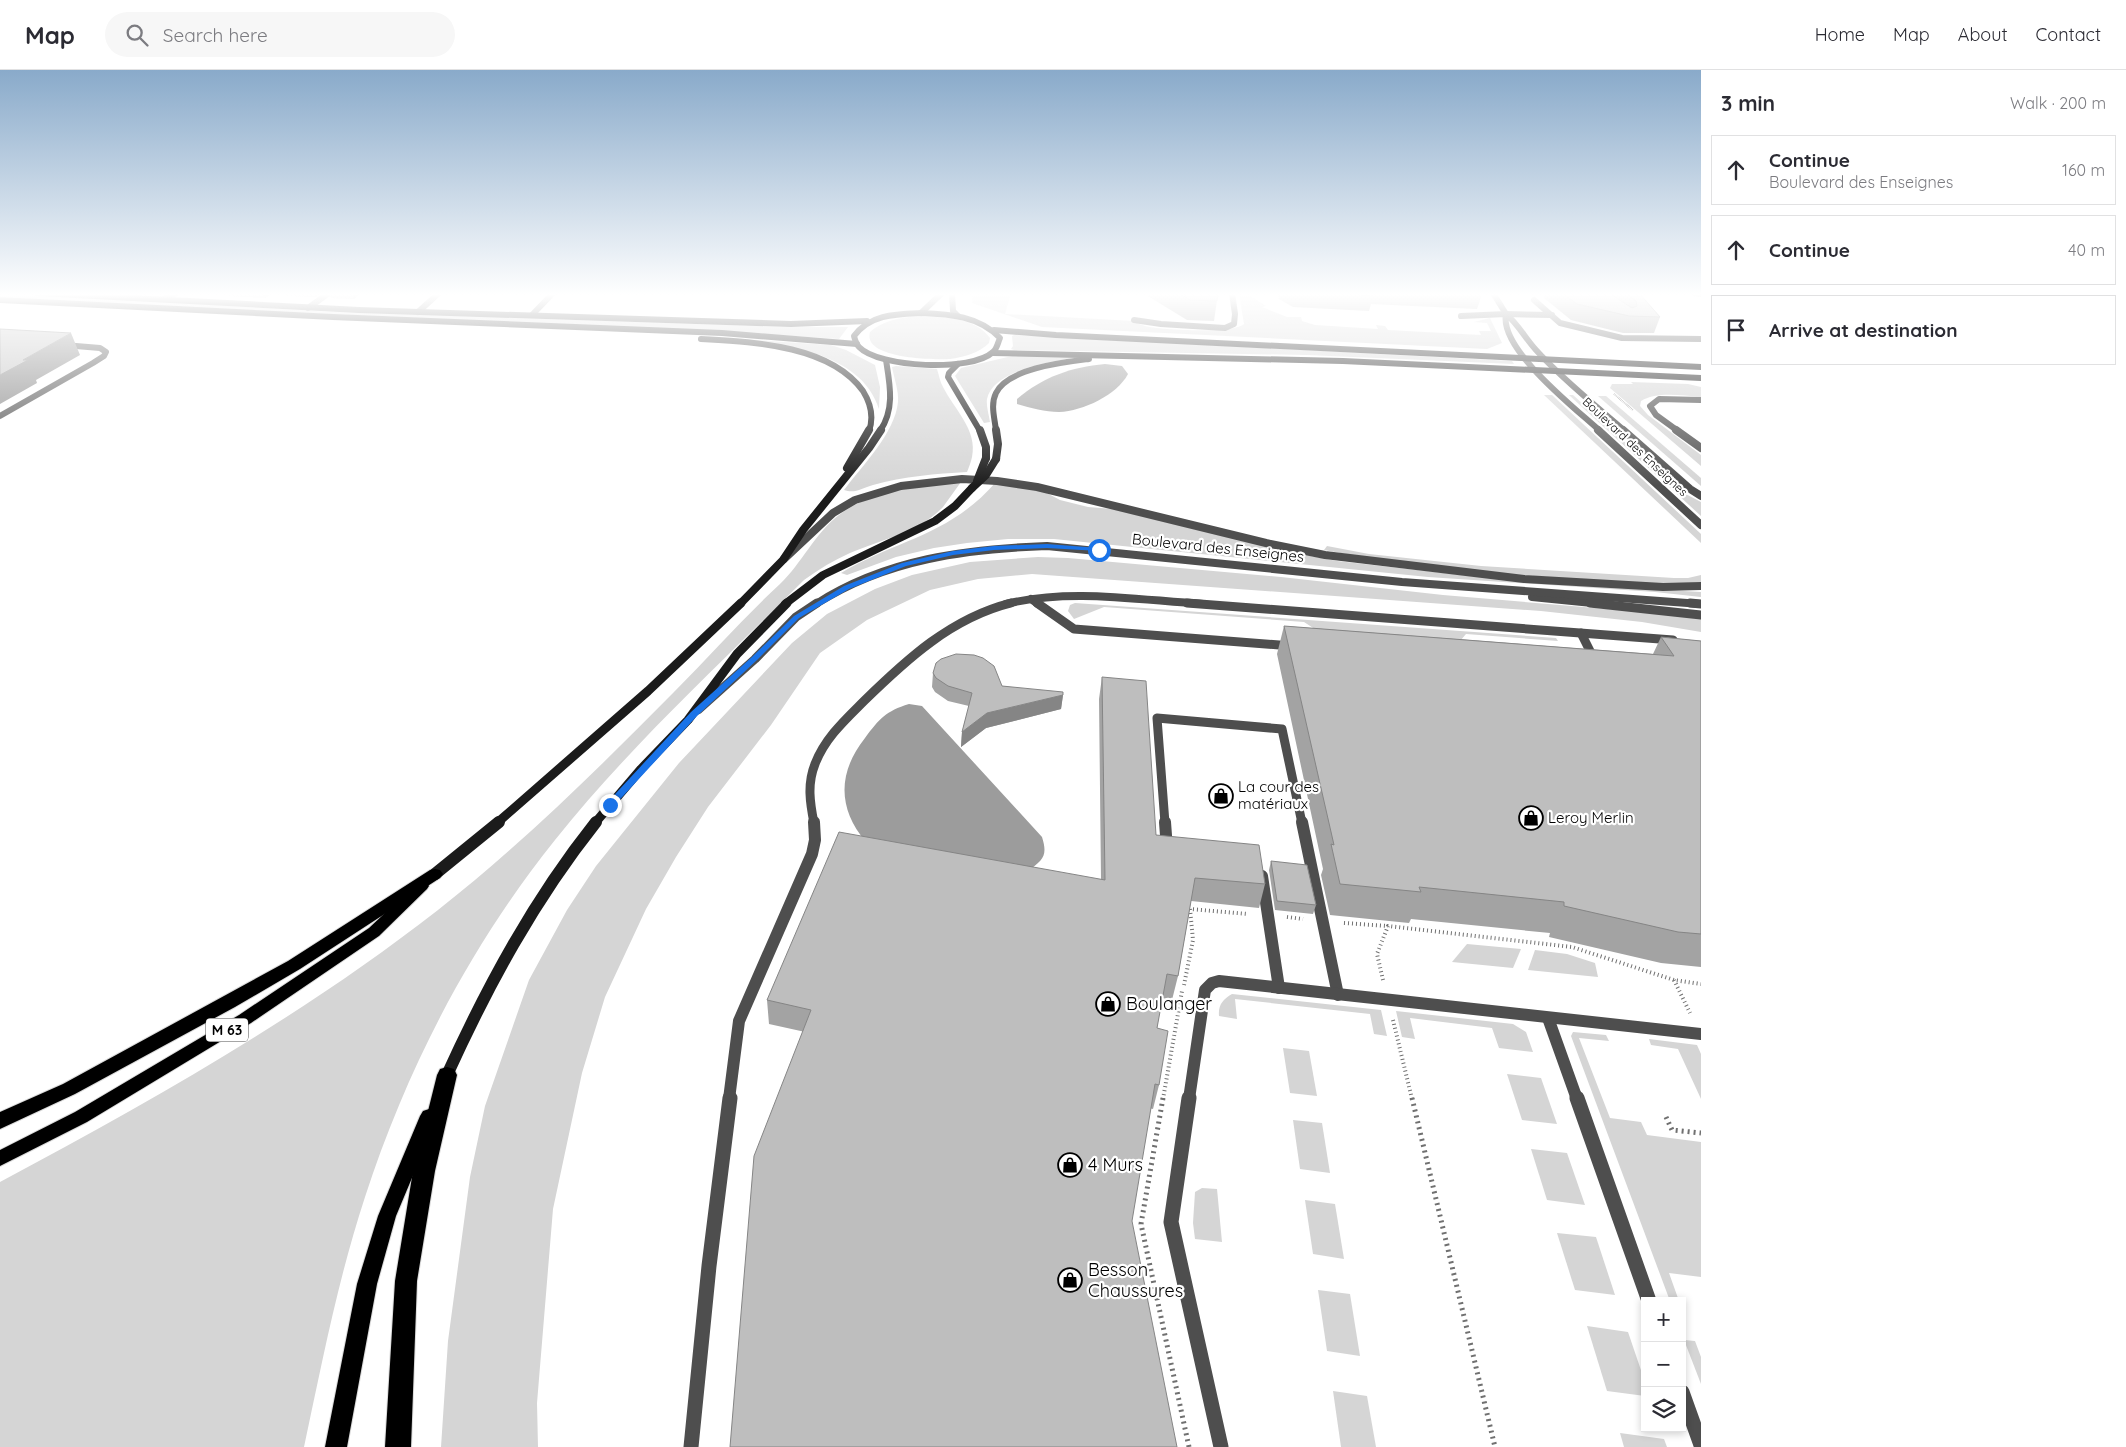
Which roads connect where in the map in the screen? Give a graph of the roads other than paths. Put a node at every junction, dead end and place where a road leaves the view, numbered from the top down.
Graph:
1 (101, 357) edge
2 (811, 357) edge
3 (878, 357) edge
4 (984, 357) edge
5 (1163, 357) edge
6 (1490, 357) edge
7 (1543, 357) edge
8 (1195, 359) junction
9 (1524, 359) junction
10 (886, 360) junction
11 (1546, 360) junction
12 (958, 364) junction
13 (1701, 367) edge
14 (1534, 370) junction
15 (1557, 371) junction
16 (1701, 378) edge
17 (1701, 400) edge
18 (0, 416) edge
19 (1701, 448) edge
20 (970, 491) junction
21 (1701, 496) edge
22 (824, 503) junction
23 (1701, 525) edge
24 (783, 560) junction
25 (1460, 586) junction
26 (1701, 586) edge
27 (1031, 599) junction
28 (1701, 604) edge
29 (1701, 615) edge
30 (1581, 633) junction
31 (1680, 641) edge
32 (1302, 646) edge
33 (1581, 652) edge
34 (694, 714) junction
35 (1176, 849) edge
36 (1260, 866) edge
37 (435, 874) junction
38 (1279, 988) junction
39 (1338, 995) junction
40 (1548, 1018) junction
41 (1700, 1034) edge
42 (447, 1075) junction
43 (0, 1121) edge
44 (0, 1158) edge
45 (1648, 1297) edge
46 (1686, 1403) edge
47 (1701, 1445) edge
48 (336, 1447) edge
49 (398, 1447) edge
50 (691, 1447) edge
51 (1221, 1447) edge

1 - 18 street
2 - 22 main road
3 - 10 main road
4 - 12 main road
5 - 8 main road
6 - 9 main road
7 - 11 street, Boulevard des Enseignes
8 - 14 main road
8 - 20 main road, bridge
9 - 11 main road
9 - 14 street, Boulevard des Enseignes
10 - 12 main road
10 - 22 main road, M 63
11 - 13 main road
11 - 15 street, Boulevard des Enseignes
12 - 20 main road, bridge
14 - 15 main road
14 - 23 street, Boulevard des Enseignes
15 - 16 main road
15 - 21 street, Boulevard des Enseignes
17 - 19 street
20 - 34 main road
22 - 24 main road, M 63
24 - 26 street, Boulevard des Enseignes
24 - 37 main road, M 63
25 - 28 street, Boulevard des Enseignes
25 - 29 street
25 - 34 street, Boulevard des Enseignes
27 - 30 street
27 - 32 street
27 - 50 street
30 - 31 street
30 - 33 street
34 - 42 main road
35 - 39 street
36 - 38 street
37 - 43 highway
37 - 44 main road, M 63
38 - 39 street
38 - 51 street
39 - 40 street
40 - 41 street
40 - 45 street
42 - 48 main road
42 - 49 highway
46 - 47 street

